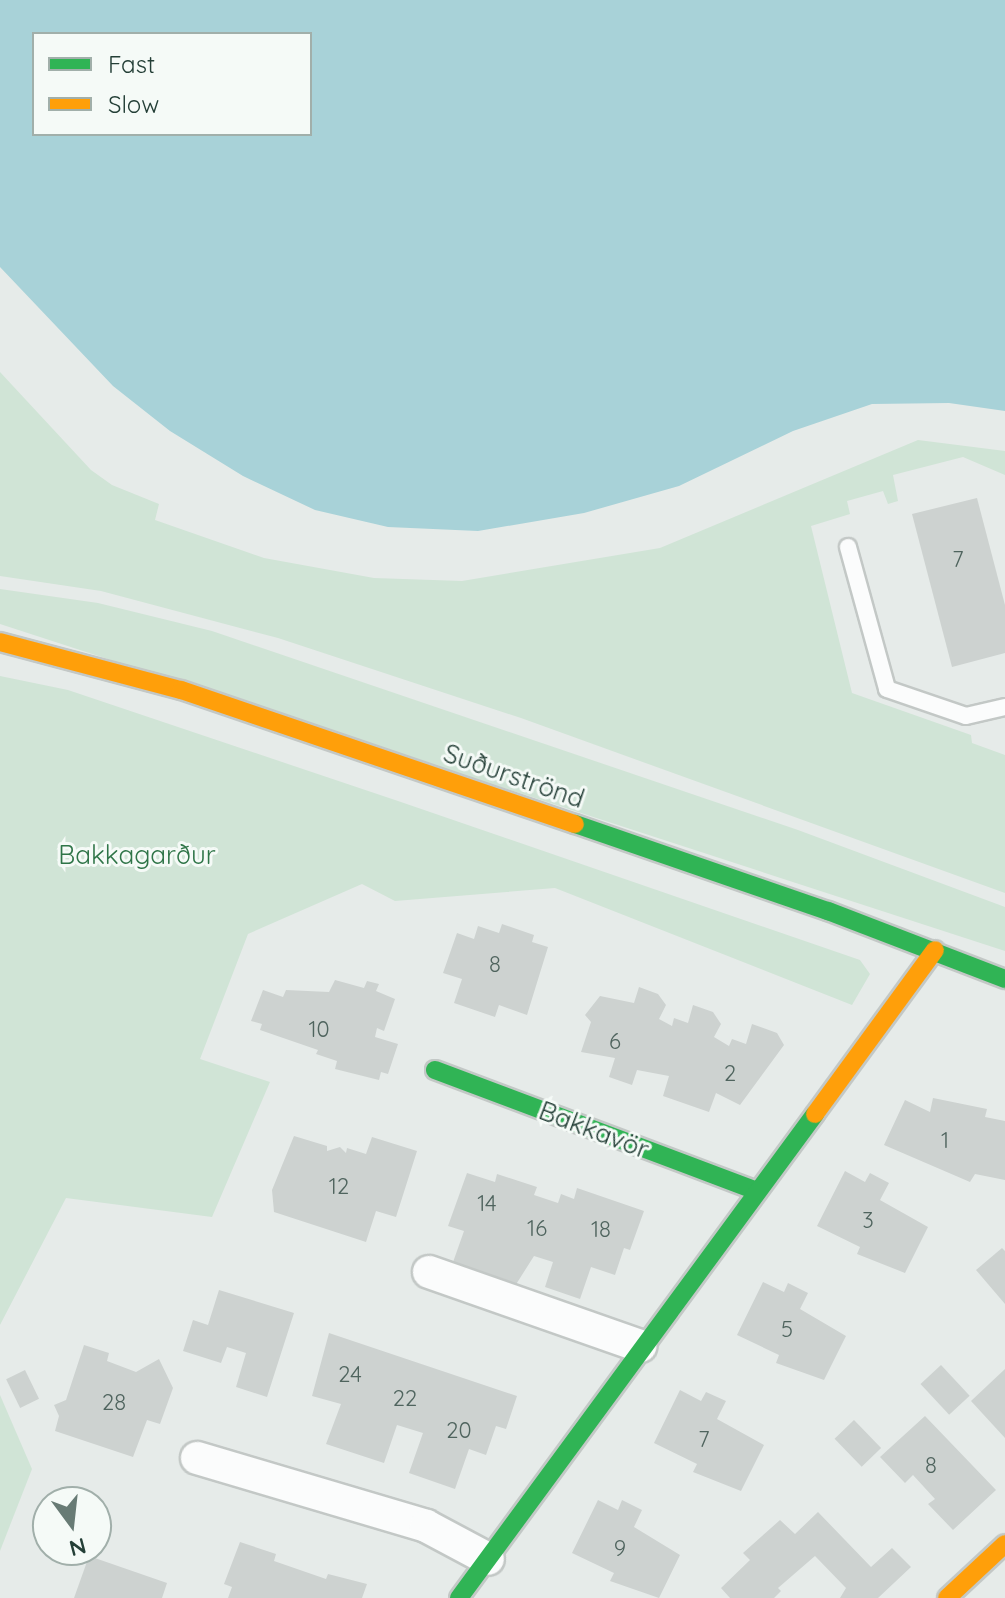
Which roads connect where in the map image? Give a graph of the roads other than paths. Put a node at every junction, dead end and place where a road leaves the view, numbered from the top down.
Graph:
1 (848, 547) dead end
2 (0, 642) edge
3 (1005, 707) edge
4 (935, 950) junction
5 (1005, 979) edge
6 (435, 1070) dead end
7 (754, 1190) junction
8 (429, 1272) dead end
9 (640, 1346) junction
10 (197, 1458) dead end
11 (1005, 1544) edge
12 (488, 1559) junction
13 (459, 1598) edge
14 (947, 1598) edge

1 - 3 lane
2 - 4 street, Suðurströnd
4 - 5 street, Suðurströnd
4 - 7 street
6 - 7 street, Bakkavör
7 - 9 street
8 - 9 street
9 - 12 street
10 - 12 street
11 - 14 street
12 - 13 street

